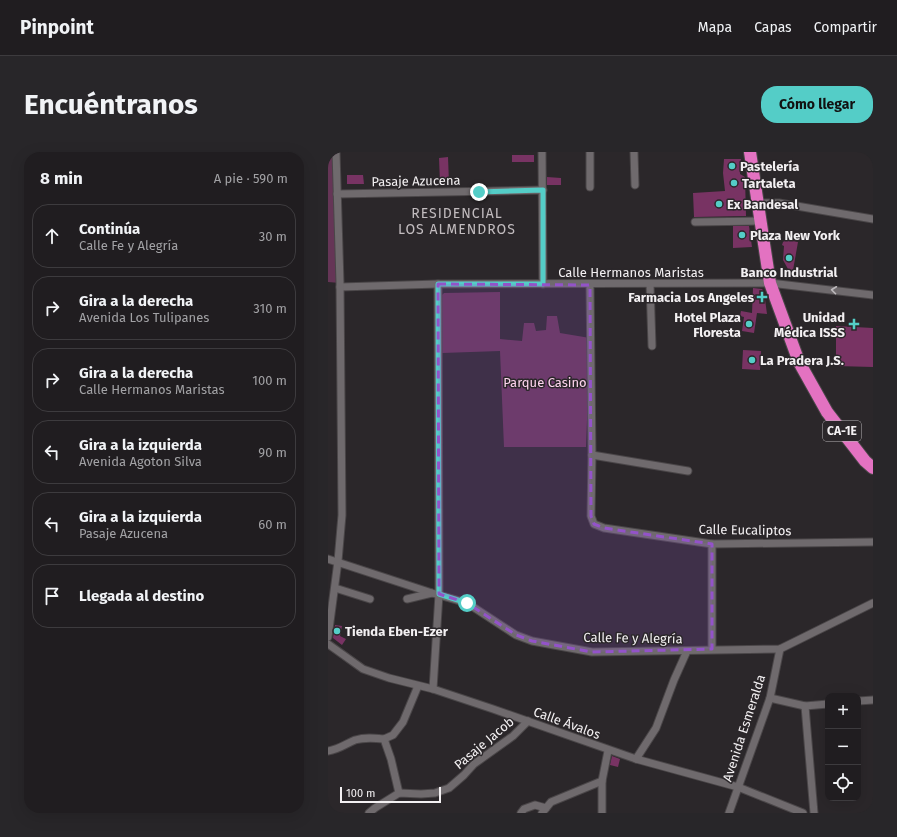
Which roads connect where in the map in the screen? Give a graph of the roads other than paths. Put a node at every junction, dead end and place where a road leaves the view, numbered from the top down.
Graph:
1 (336, 152) edge
2 (542, 152) edge
3 (590, 152) edge
4 (634, 152) edge
5 (750, 152) edge
6 (756, 152) edge
7 (635, 185) dead end
8 (590, 187) dead end
9 (543, 190) junction
10 (337, 194) junction
11 (765, 203) junction
12 (873, 219) edge
13 (761, 221) junction
14 (695, 222) dead end
15 (438, 284) junction
16 (543, 284) junction
17 (590, 284) junction
18 (650, 284) junction
19 (774, 284) junction
20 (340, 287) junction
21 (873, 295) edge
22 (652, 346) dead end
23 (592, 455) junction
24 (873, 468) edge
25 (688, 471) dead end
26 (873, 542) edge
27 (712, 544) junction
28 (328, 559) edge
29 (338, 561) junction
30 (335, 588) junction
31 (436, 594) junction
32 (370, 599) dead end
33 (407, 599) dead end
34 (873, 603) edge
35 (328, 637) edge
36 (328, 644) edge
37 (712, 649) junction
38 (780, 649) junction
39 (687, 651) junction
40 (418, 686) junction
41 (433, 690) junction
42 (770, 698) junction
43 (873, 700) edge
44 (861, 702) edge
45 (825, 704) edge
46 (805, 706) junction
47 (528, 721) junction
48 (385, 742) junction
49 (608, 750) junction
50 (328, 751) edge
51 (636, 760) junction
52 (602, 782) junction
53 (738, 787) junction
54 (400, 793) junction
55 (544, 811) edge
56 (369, 813) edge
57 (521, 813) edge
58 (602, 813) edge
59 (729, 813) edge
60 (803, 813) edge
61 (814, 813) edge

1 - 10 street
2 - 9 street
3 - 8 street
4 - 7 street
5 - 13 highway, CA-1E
6 - 11 highway, CA-1E
9 - 10 street, Pasaje Azucena
9 - 16 street
10 - 20 street
11 - 12 street
11 - 19 highway, CA-1E
13 - 14 street
13 - 19 highway, CA-1E
15 - 16 street, Calle Hermanos Maristas
15 - 20 street, Calle Hermanos Maristas
15 - 31 street
16 - 17 street, Calle Hermanos Maristas
17 - 18 street, Calle Hermanos Maristas
17 - 23 street
18 - 19 street, Calle Hermanos Maristas
18 - 22 street
21 -> 19 street, Calle Hermanos Maristas
19 - 24 highway, CA-1E
20 - 29 street
23 - 25 street
23 - 27 street, Calle Eucaliptos
26 - 27 street, Calle Eucaliptos
27 - 37 street
28 - 29 street, Calle Fe y Alegría
29 - 30 street
29 - 31 street, Calle Fe y Alegría
30 - 32 street
30 - 35 street
31 - 33 street
31 - 39 street, Calle Fe y Alegría
31 - 41 street
34 - 38 street, Calle Fe y Alegría
36 - 40 street, Calle Ávalos
37 - 38 street, Calle Fe y Alegría
37 - 39 street, Calle Fe y Alegría
38 - 42 street, Avenida Esmeralda
39 - 51 street
40 - 41 street, Calle Ávalos
40 - 48 street
41 - 47 street, Calle Ávalos
42 - 46 street
42 - 53 street, Avenida Esmeralda
43 - 44 street
45 - 46 street
46 - 61 street
47 - 49 street, Calle Ávalos
47 - 54 street, Pasaje Jacob
48 - 50 street
48 - 54 street
49 - 51 street, Calle Ávalos
49 - 52 street
51 - 53 street, Calle Ávalos
52 - 55 street
52 - 58 street
53 - 59 street, Avenida Esmeralda
53 - 60 street, Calle Ávalos
54 - 56 street
55 - 57 street

